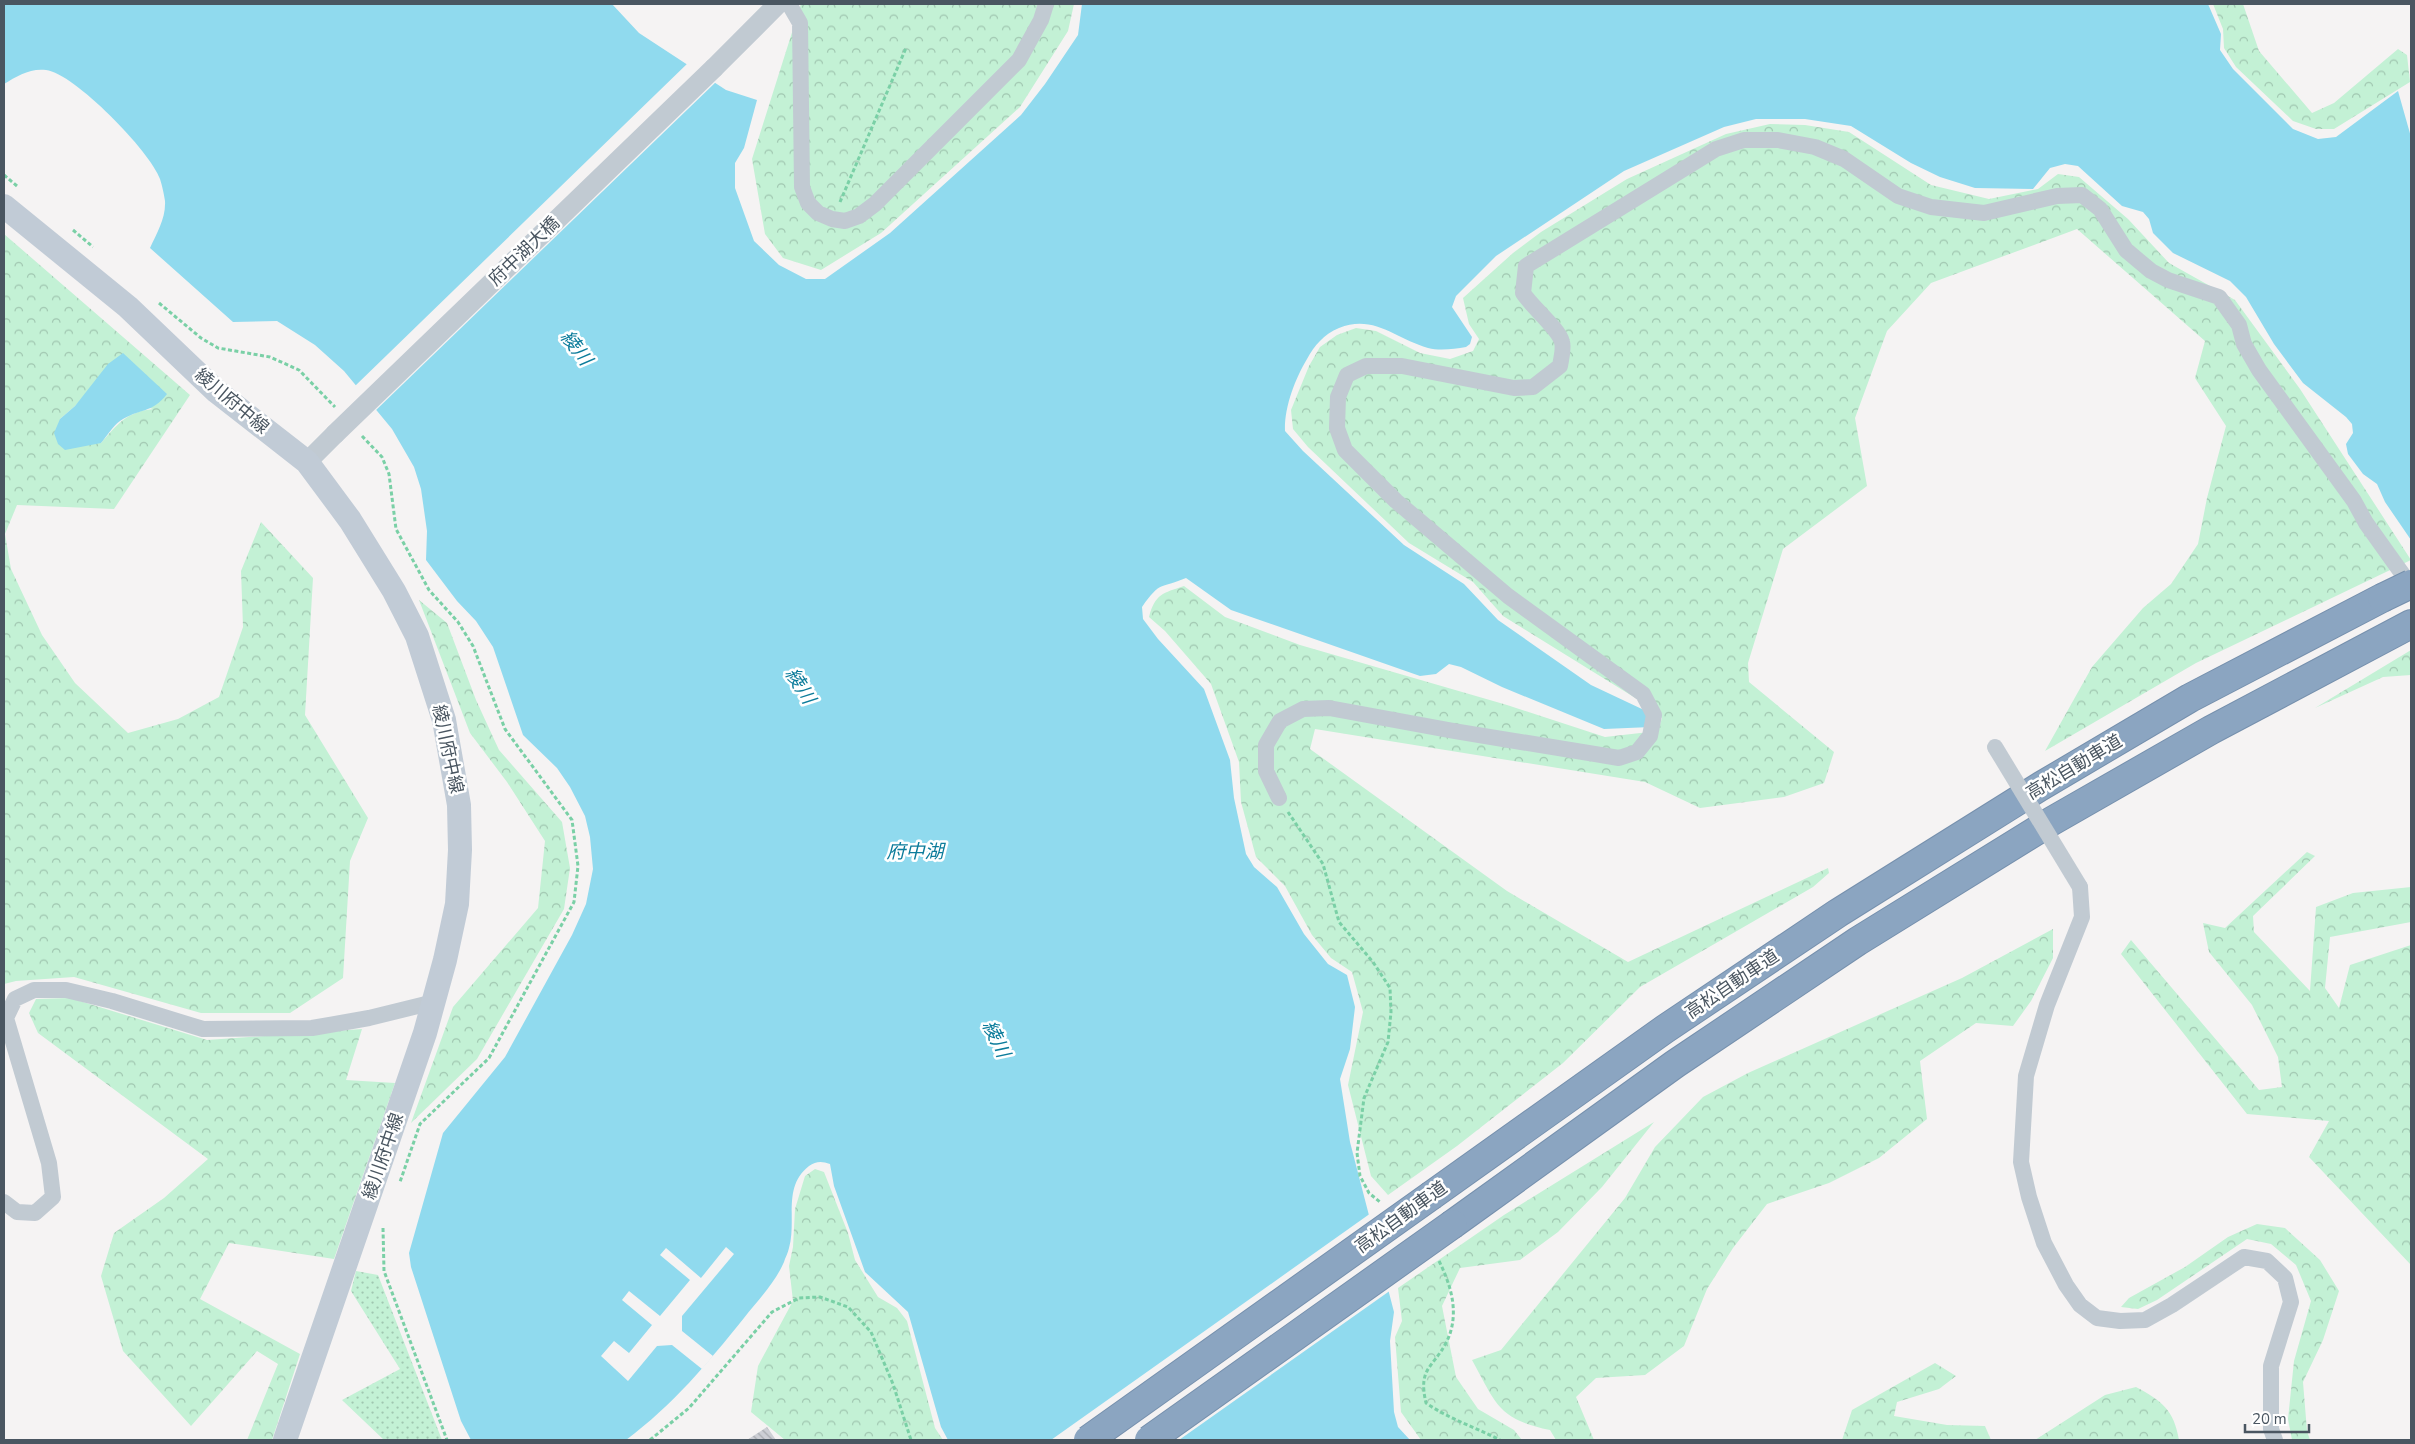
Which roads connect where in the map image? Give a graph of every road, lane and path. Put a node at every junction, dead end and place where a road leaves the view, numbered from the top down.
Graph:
1 (778, 4) edge
2 (789, 4) edge
3 (1046, 4) edge
4 (906, 48) dead end
5 (4, 206) edge
6 (832, 219) junction
7 (307, 462) junction
8 (2411, 585) edge
9 (2406, 627) edge
10 (1995, 747) dead end
11 (1278, 798) joint
12 (434, 1002) junction
13 (4, 1202) edge
14 (1381, 1202) dead end
15 (1437, 1256) dead end
16 (284, 1440) edge
17 (650, 1440) edge
18 (911, 1440) edge
19 (1088, 1440) edge
20 (1149, 1440) edge
21 (1500, 1440) edge
22 (2275, 1440) edge

1 - 7 street, 府中湖大橋, bridge
2 - 6 street
3 - 6 street
4 - 6 path
5 - 7 main road, 綾川府中線
7 - 12 main road, 綾川府中線
8 - 11 street
8 - 19 highway, 高松自動車道, bridge
9 - 20 highway, 高松自動車道, bridge
10 - 22 street, bridge
11 - 14 path
12 - 13 street
12 - 16 main road, 綾川府中線
15 - 21 path
17 - 18 path

